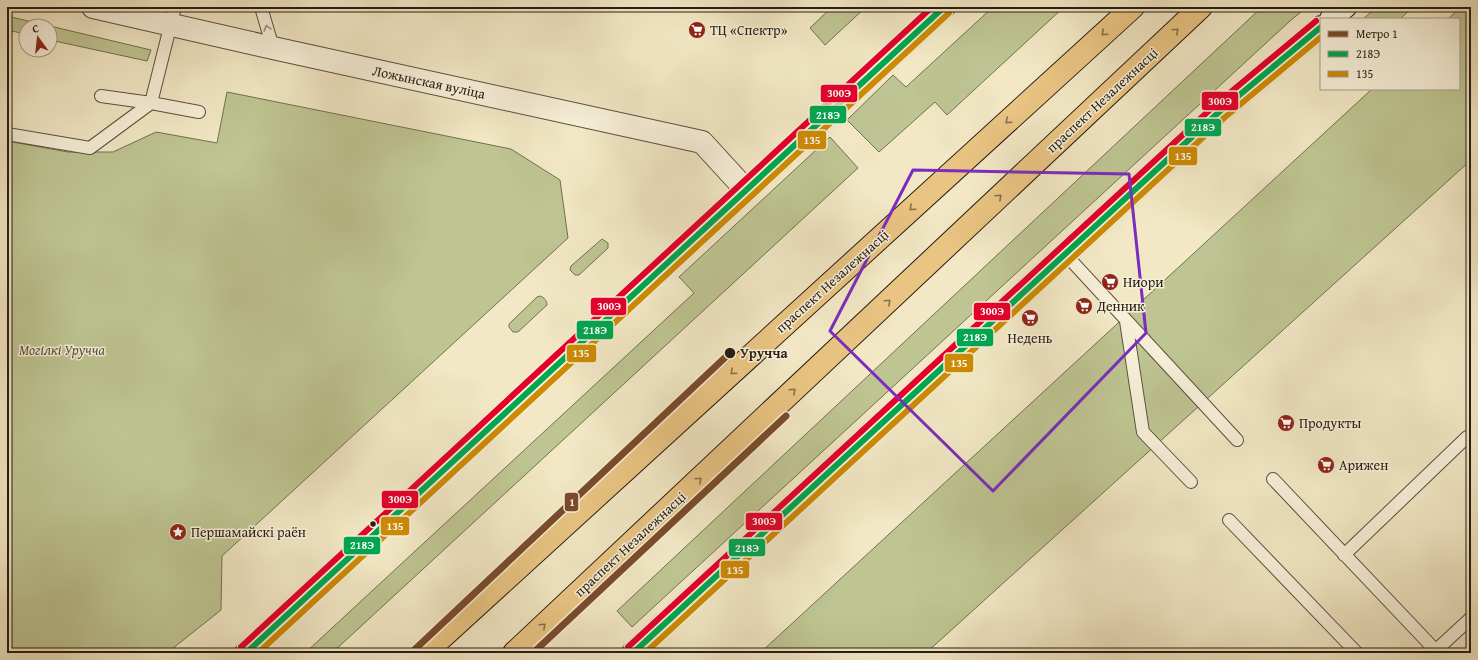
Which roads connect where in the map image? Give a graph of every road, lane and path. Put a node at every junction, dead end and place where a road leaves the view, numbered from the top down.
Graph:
1 (93, 7) edge
2 (261, 7) edge
3 (944, 7) edge
4 (1133, 7) edge
5 (1201, 7) edge
6 (1346, 7) edge
7 (173, 16) edge
8 (1332, 18) edge
9 (1320, 28) edge
10 (273, 48) junction
11 (101, 96) dead end
12 (151, 103) junction
13 (199, 112) dead end
14 (7, 134) edge
15 (746, 190) junction
16 (1066, 255) junction
17 (1126, 321) junction
18 (1467, 437) dead end
19 (1237, 440) dead end
20 (1273, 479) dead end
21 (1191, 482) dead end
22 (1229, 520) dead end
23 (1344, 555) junction
24 (1471, 618) edge
25 (1435, 652) edge
26 (246, 653) edge
27 (425, 653) edge
28 (514, 653) edge
29 (633, 653) edge
30 (1357, 653) edge

1 - 7 main road, Ложынская вуліца
10 -> 2 lane
3 - 15 main road
4 -> 27 highway, праспект Незалежнасці
28 -> 5 highway, праспект Незалежнасці
6 - 8 main road
7 - 10 main road, Ложынская вуліца
7 - 12 lane
9 - 16 main road
10 - 15 main road, Ложынская вуліца
11 - 12 lane
12 - 13 lane
12 - 14 lane
15 - 26 main road
16 - 17 lane
16 - 29 main road
17 - 19 lane
17 - 21 lane
18 - 23 lane
20 - 23 lane
22 - 30 lane
23 - 25 lane
24 - 25 lane

